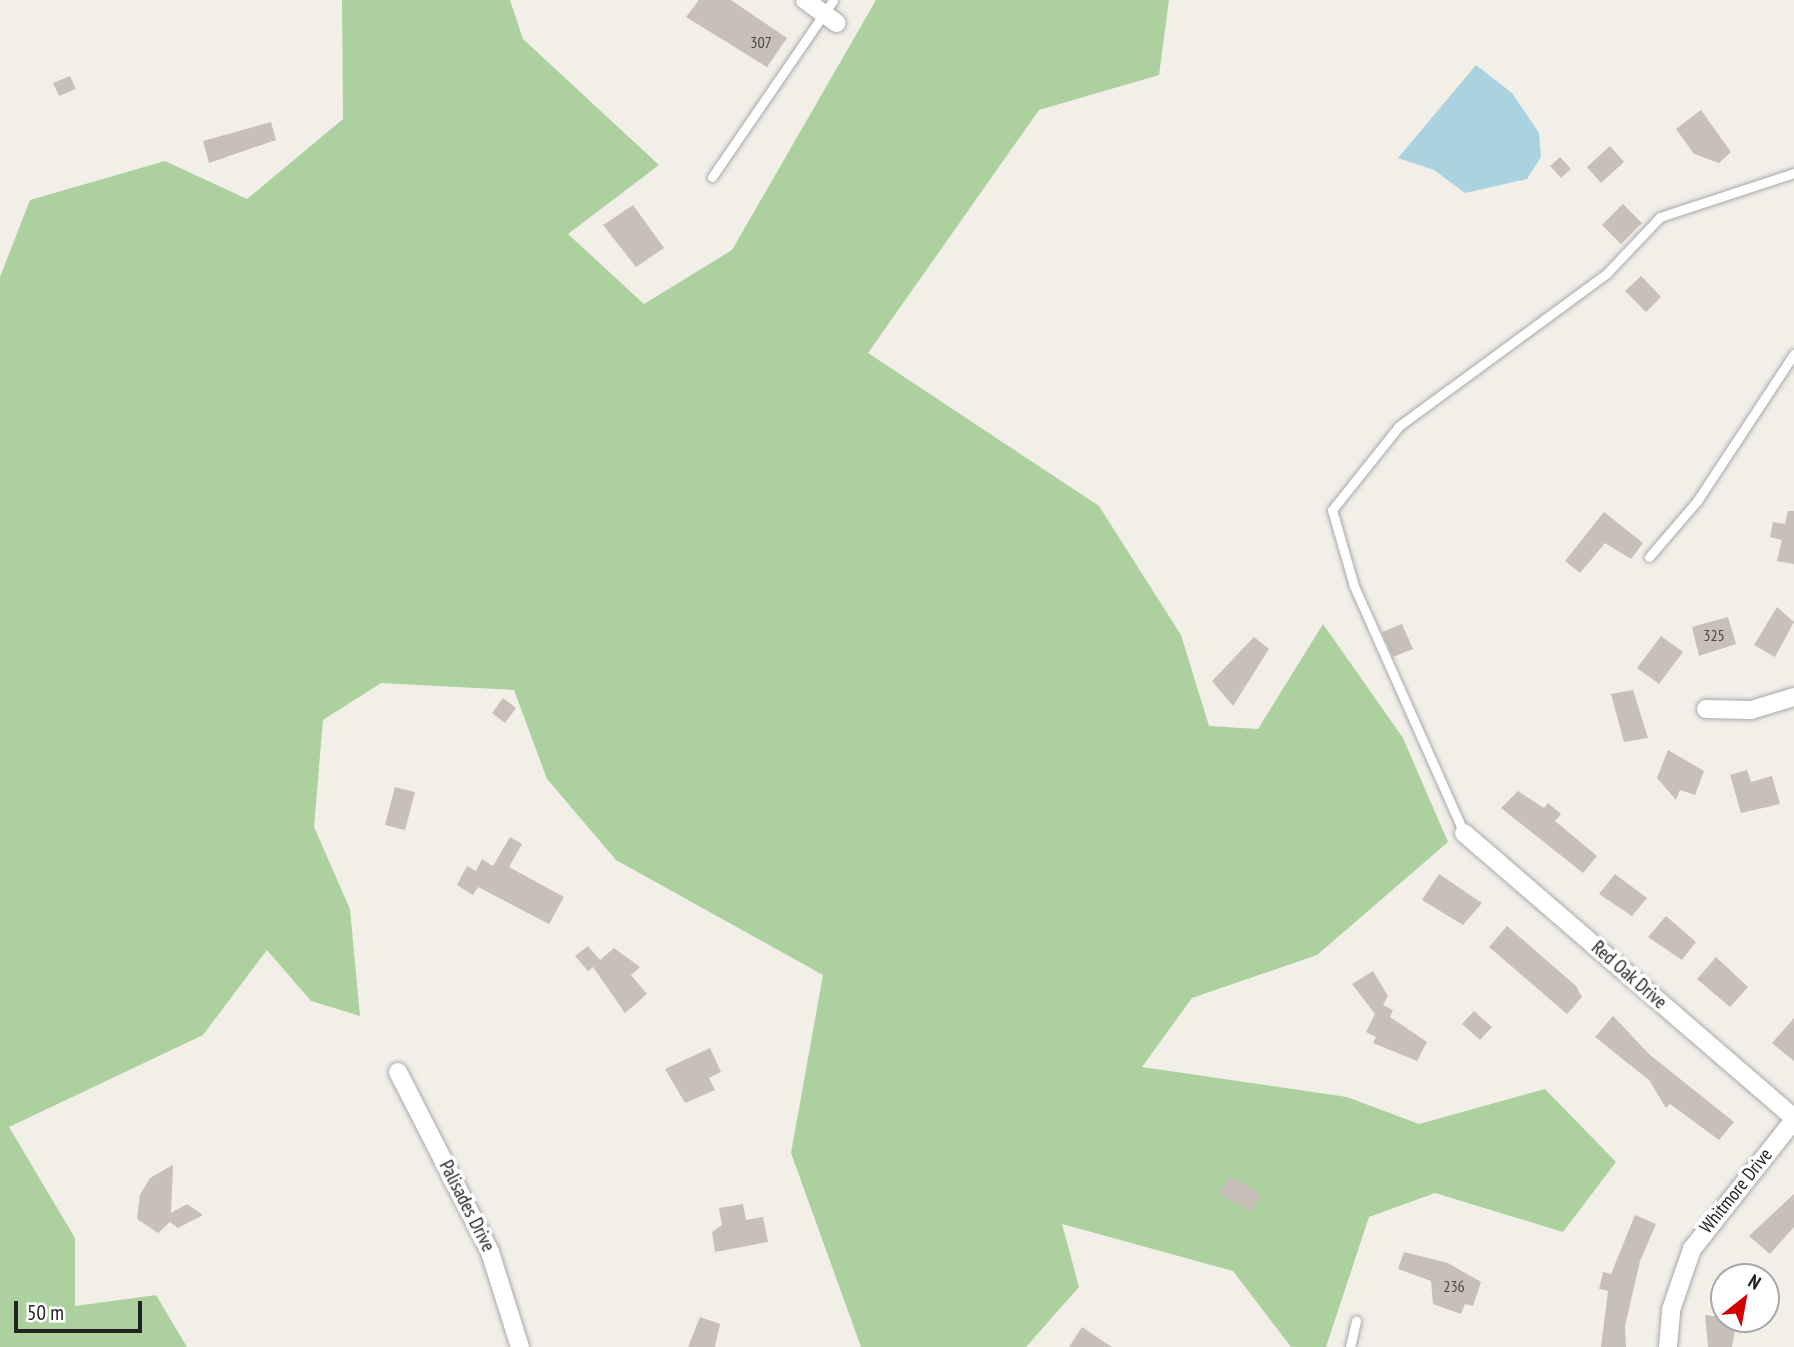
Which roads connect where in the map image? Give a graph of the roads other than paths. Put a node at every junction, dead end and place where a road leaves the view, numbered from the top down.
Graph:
1 (805, 0) edge
2 (831, 12) edge
3 (1794, 173) edge
4 (712, 177) dead end
5 (1794, 354) edge
6 (1649, 557) dead end
7 (1794, 697) edge
8 (1706, 709) dead end
9 (1464, 833) joint
10 (398, 1072) dead end
11 (1794, 1119) edge
12 (1356, 1321) dead end
13 (520, 1347) edge
14 (1350, 1347) edge
15 (1668, 1347) edge

1 - 2 street
2 - 4 lane
3 - 9 lane
5 - 6 lane
7 - 8 street
9 - 11 street, Red Oak Drive
10 - 13 street, Palisades Drive
11 - 15 street, Whitmore Drive
12 - 14 lane

